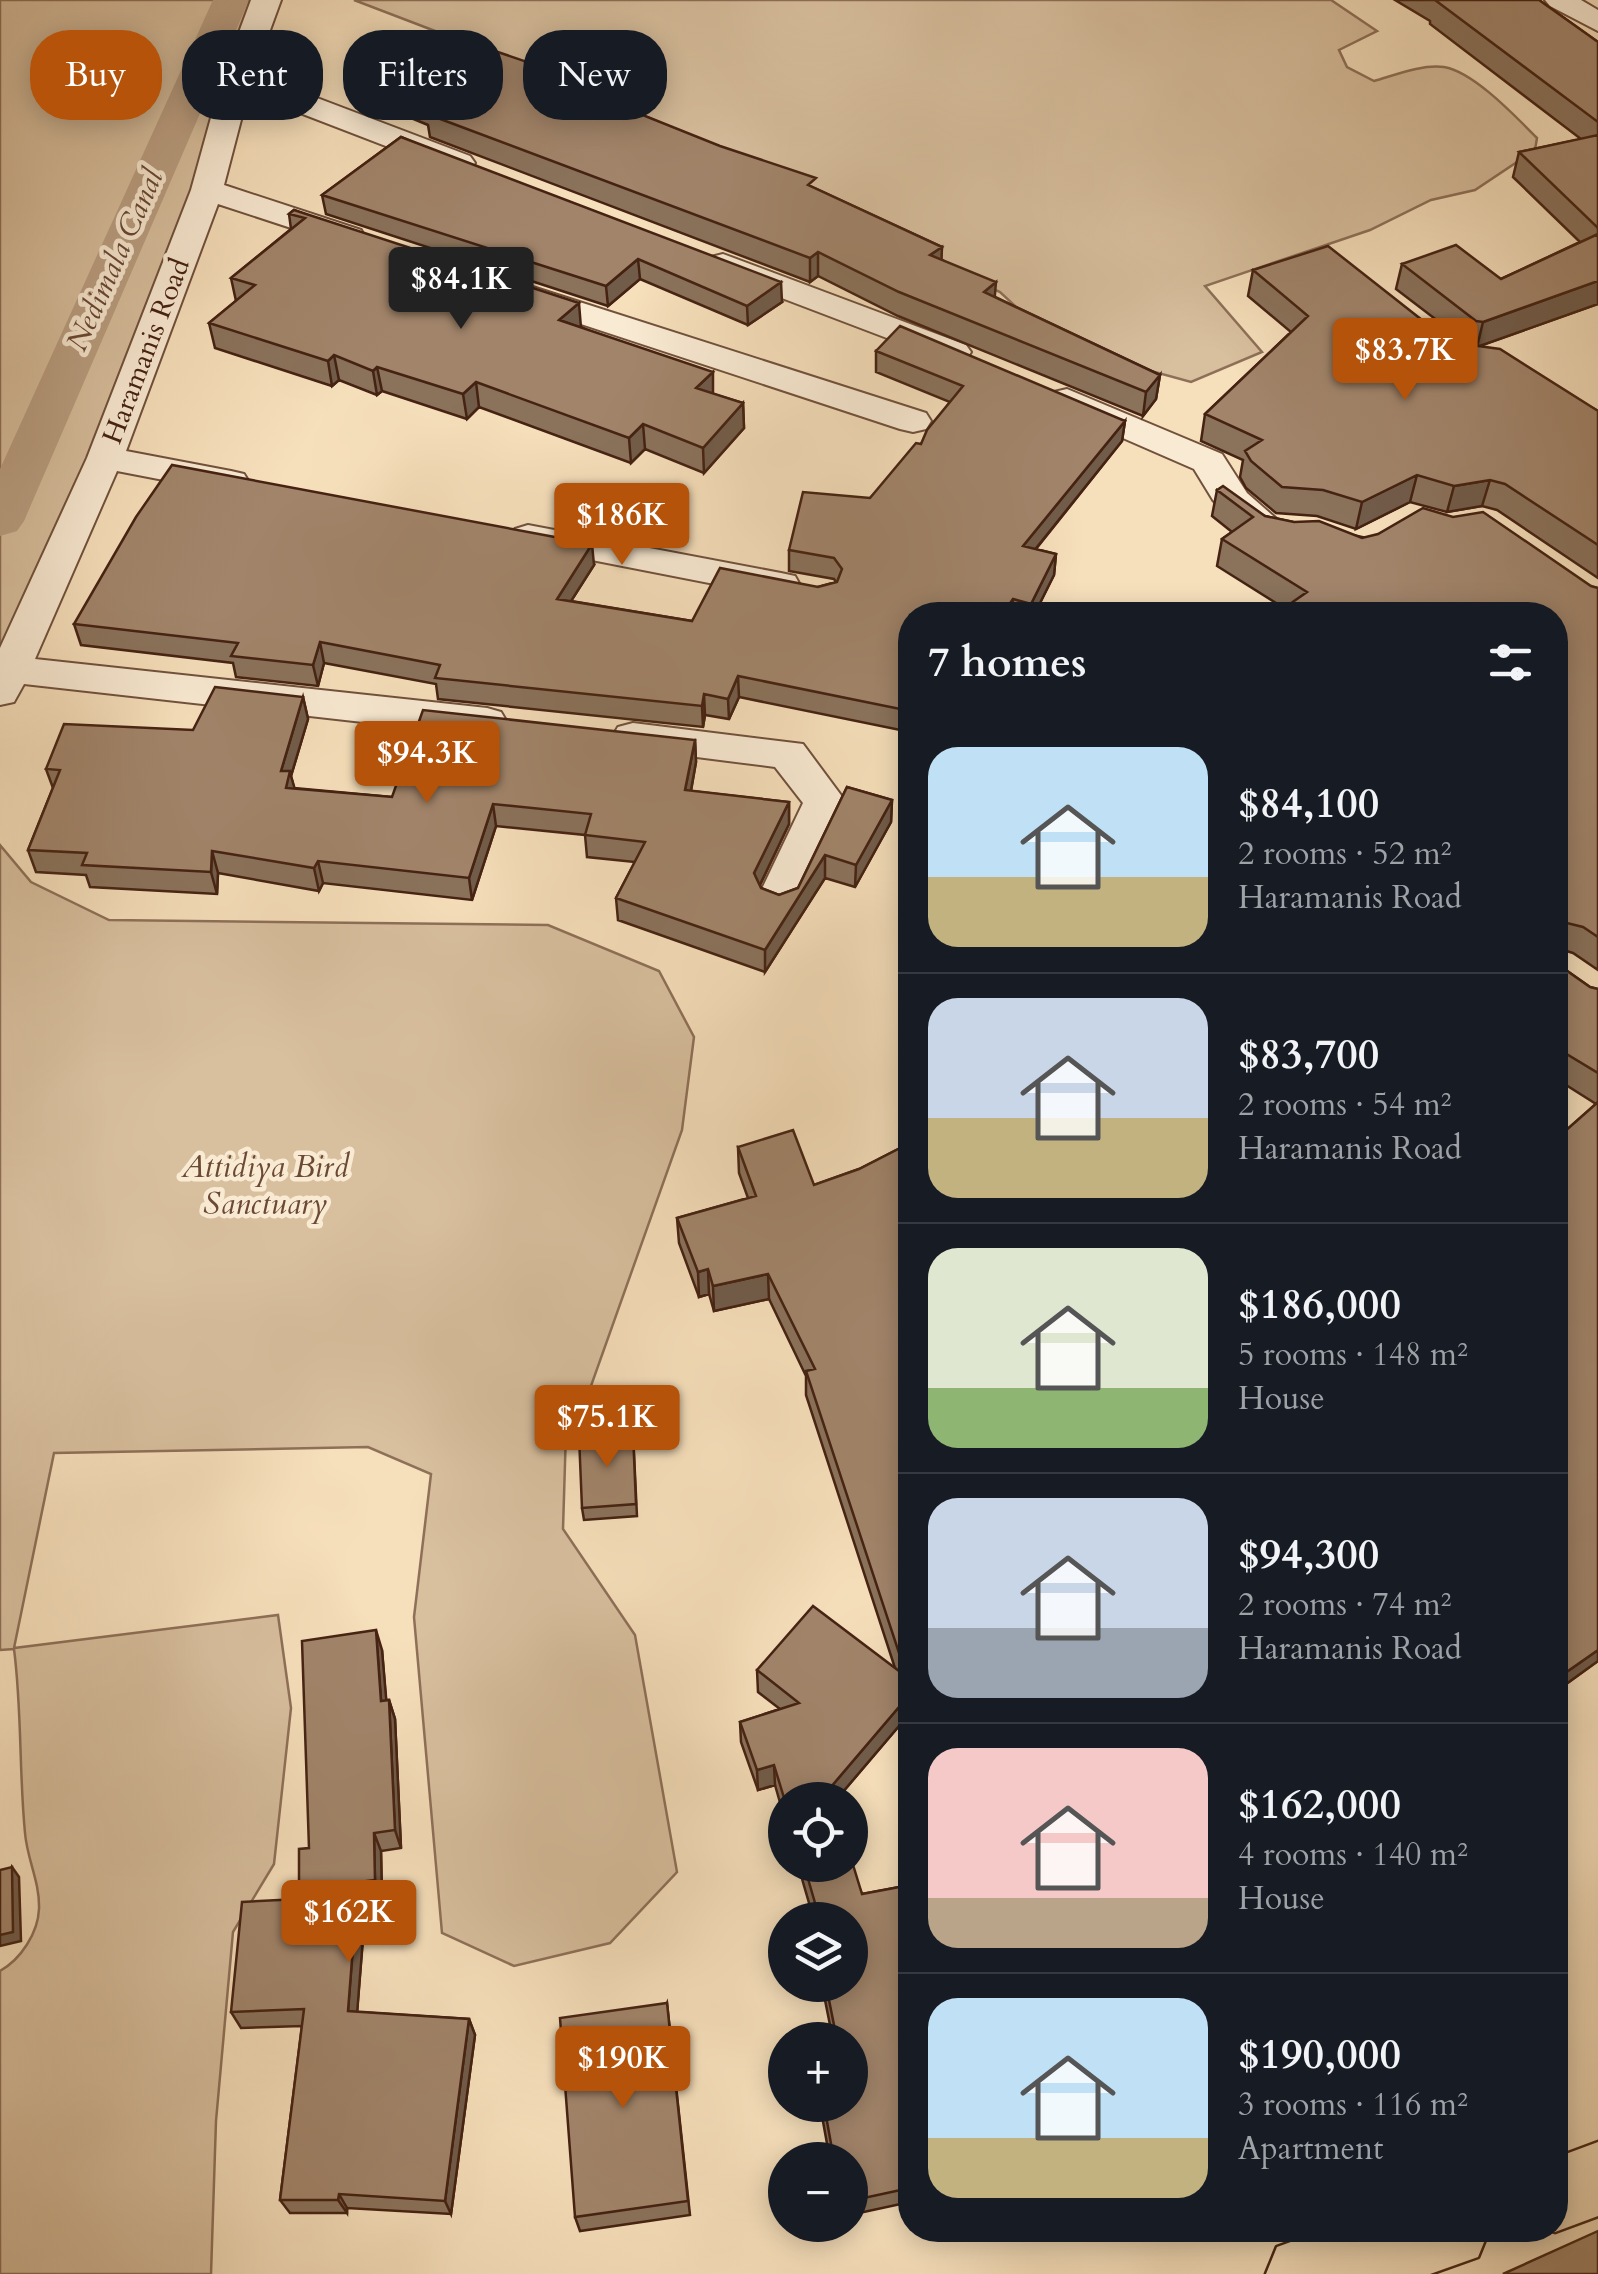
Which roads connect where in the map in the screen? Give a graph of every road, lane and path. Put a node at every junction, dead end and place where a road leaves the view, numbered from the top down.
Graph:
1 (266, 0) edge
2 (1560, 0) edge
3 (1598, 22) edge
4 (255, 30) edge
5 (323, 111) edge
6 (226, 120) edge
7 (494, 176) edge
8 (207, 190) junction
9 (374, 245) edge
10 (696, 254) edge
11 (486, 281) edge
12 (990, 366) edge
13 (1045, 390) edge
14 (913, 421) dead end
15 (106, 458) junction
16 (260, 487) edge
17 (491, 530) edge
18 (1304, 531) edge
19 (819, 592) edge
20 (4, 681) edge
21 (534, 727) edge
22 (593, 733) edge
23 (780, 897) edge
24 (1411, 2242) edge
25 (1304, 2274) edge

1 - 4 street, Haramanis Road
2 - 3 street
5 - 7 street
6 - 8 street, Haramanis Road
8 - 9 street
8 - 15 street, Haramanis Road
10 - 12 street
11 - 14 street
13 - 18 street
15 - 16 street
15 - 20 street, Haramanis Road
17 - 19 street
20 - 21 street
22 - 23 street
24 - 25 main road

